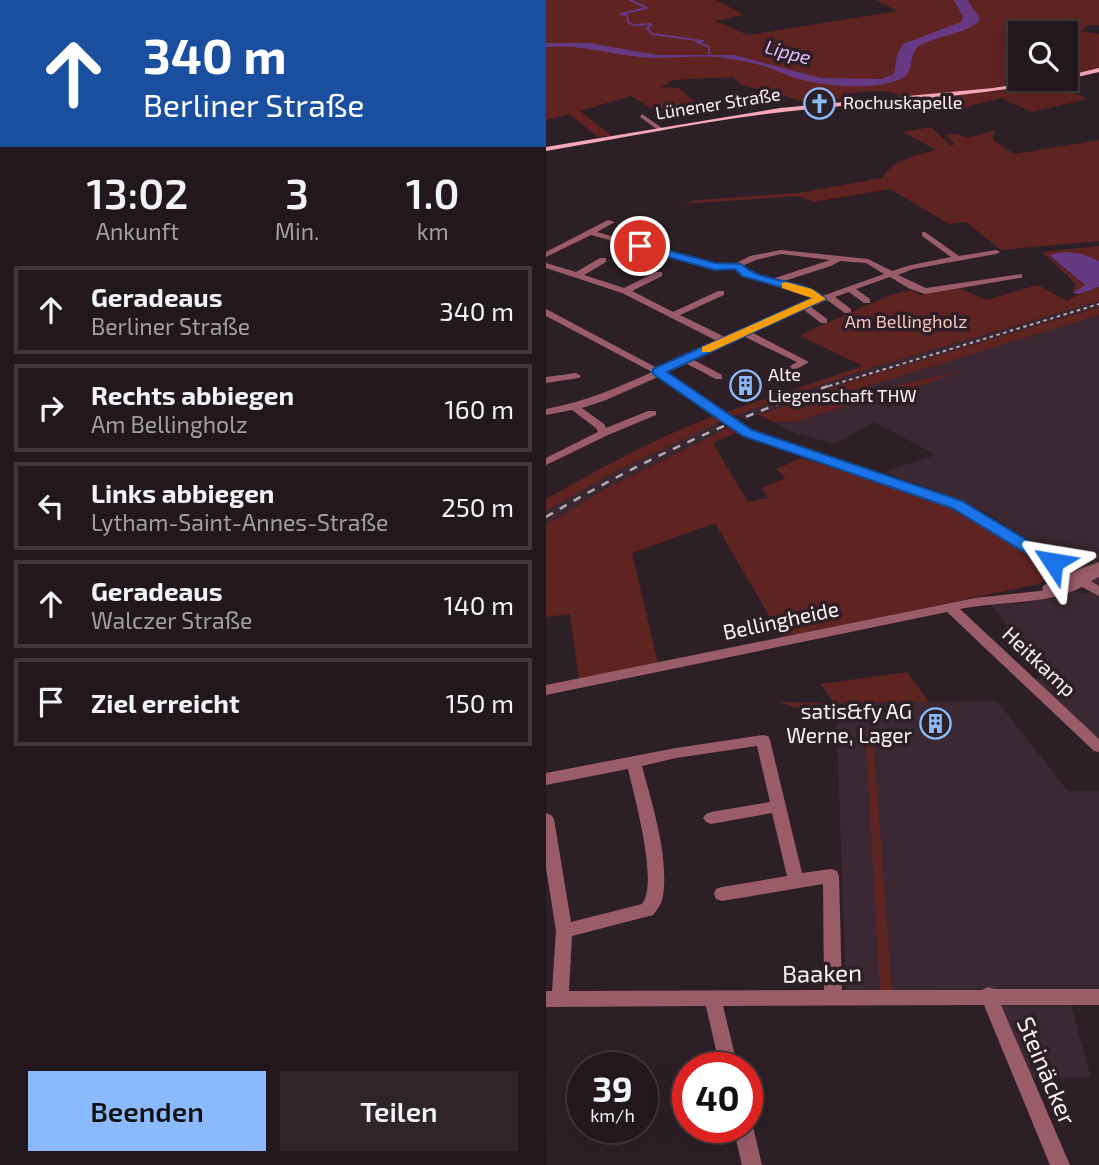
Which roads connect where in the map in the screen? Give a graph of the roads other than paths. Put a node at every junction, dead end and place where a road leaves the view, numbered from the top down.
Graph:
1 (1099, 70) edge
2 (1078, 75) edge
3 (1008, 88) edge
4 (642, 116) dead end
5 (660, 129) junction
6 (546, 149) edge
7 (611, 222) dead end
8 (589, 232) junction
9 (925, 234) dead end
10 (549, 251) edge
11 (996, 252) dead end
12 (839, 258) junction
13 (957, 258) junction
14 (603, 260) dead end
15 (546, 265) edge
16 (737, 266) junction
17 (579, 274) junction
18 (659, 275) dead end
19 (894, 275) junction
20 (1019, 276) dead end
21 (775, 281) junction
22 (850, 289) junction
23 (625, 291) junction
24 (721, 293) dead end
25 (825, 298) junction
26 (867, 301) dead end
27 (804, 306) junction
28 (848, 311) dead end
29 (546, 312) edge
30 (675, 314) junction
31 (824, 321) dead end
32 (743, 332) junction
33 (725, 341) junction
34 (685, 359) junction
35 (658, 372) junction
36 (785, 372) dead end
37 (576, 376) dead end
38 (719, 377) dead end
39 (546, 380) edge
40 (574, 407) junction
41 (546, 412) edge
42 (652, 413) dead end
43 (604, 433) junction
44 (546, 462) edge
45 (1099, 569) edge
46 (1078, 579) junction
47 (1099, 592) edge
48 (950, 607) junction
49 (546, 690) edge
50 (1099, 747) edge
51 (676, 752) joint
52 (634, 762) junction
53 (546, 779) edge
54 (778, 806) junction
55 (711, 818) dead end
56 (546, 819) edge
57 (796, 881) junction
58 (553, 892) edge
59 (722, 894) dead end
60 (564, 931) junction
61 (988, 995) junction
62 (1099, 997) edge
63 (553, 999) edge
64 (833, 999) junction
65 (713, 1000) junction
66 (725, 1052) edge
67 (747, 1143) edge
68 (752, 1165) edge
69 (1060, 1165) edge

1 - 2 main road, Lünener Straße
3 - 5 main road, Lünener Straße
4 - 5 street
5 - 6 main road, Lünener Straße
7 - 8 street
8 - 10 street
8 - 16 street
9 - 13 street
11 - 13 street
12 - 16 street
12 - 19 street
12 - 21 street
13 - 19 street
14 - 17 street
15 - 17 street
16 - 21 street
17 - 23 street
18 - 23 street
19 - 20 street
19 - 22 street
21 - 25 street
22 - 25 street
22 - 26 street
23 - 30 street
24 - 30 street
25 - 27 street
25 - 28 street
27 - 31 street
27 - 32 street
29 - 35 street
30 - 33 street
32 - 33 street
32 - 36 street
33 - 34 street
34 - 35 street
34 - 38 street
35 - 40 street
35 - 46 street
37 - 39 street
40 - 41 street
40 - 43 street
42 - 43 street
43 - 44 street
45 - 46 street, Bellingheide
46 - 47 street
46 - 48 street, Bellingheide
48 - 49 street, Bellingheide
48 - 50 street, Heitkamp
51 - 52 street
51 - 54 street
52 - 53 street
52 - 60 street
54 - 55 street
54 - 57 street
56 - 58 street
57 - 59 street
57 - 64 street
58 - 60 street
60 - 63 street
61 - 62 street, Baaken
61 - 64 street, Baaken
61 - 69 street, Steinäcker
63 - 65 street, Baaken
64 - 65 street, Baaken
65 - 66 street
67 - 68 street

